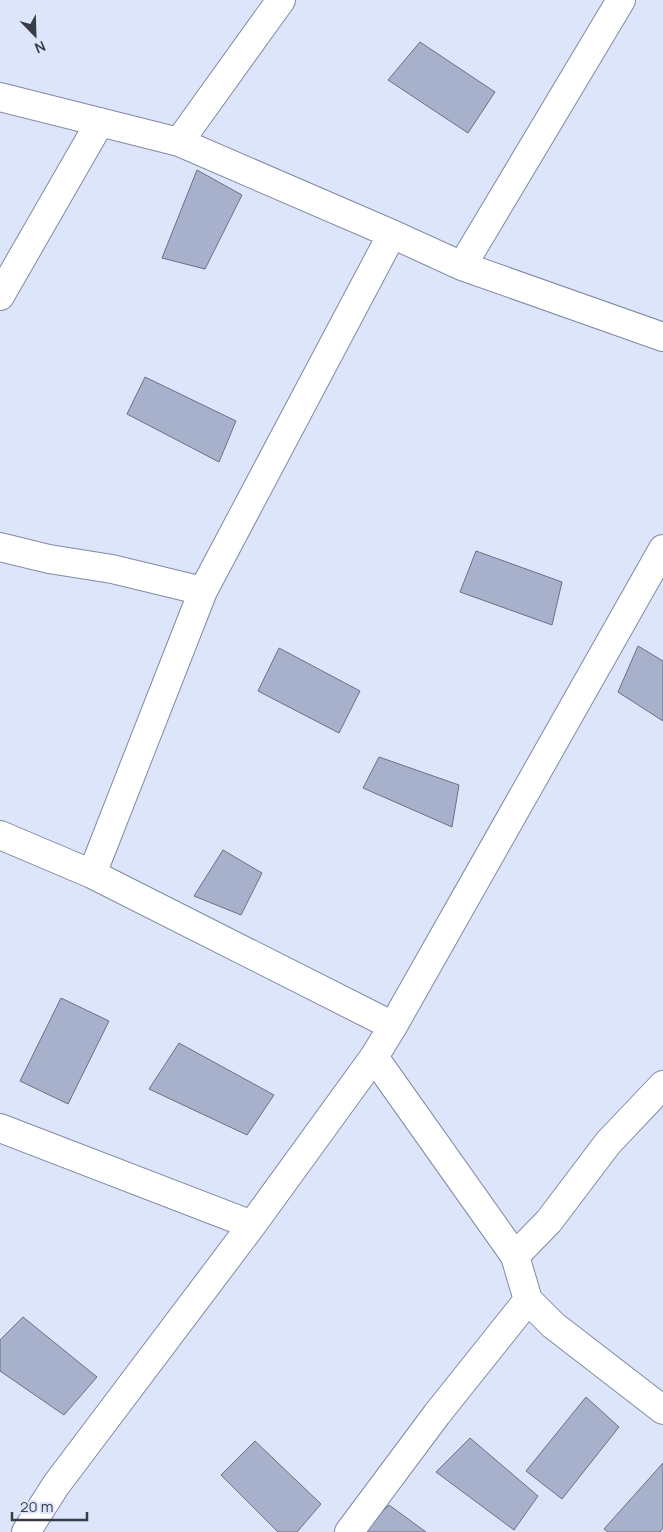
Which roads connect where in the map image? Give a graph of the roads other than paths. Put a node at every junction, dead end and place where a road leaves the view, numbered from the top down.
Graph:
1 (281, 0) edge
2 (622, 0) edge
3 (0, 97) edge
4 (100, 122) junction
5 (178, 142) junction
6 (392, 234) junction
7 (462, 266) junction
8 (0, 296) edge
9 (663, 338) edge
10 (0, 547) edge
11 (663, 550) edge
12 (203, 592) junction
13 (0, 835) edge
14 (92, 874) junction
15 (392, 1026) junction
16 (374, 1057) junction
17 (663, 1085) edge
18 (3, 1134) edge
19 (252, 1225) junction
20 (515, 1256) junction
21 (528, 1300) junction
22 (663, 1410) edge
23 (26, 1532) edge
24 (349, 1532) edge

1 - 5 street
2 - 7 street
3 - 4 street
4 - 5 street
4 - 8 street
5 - 6 street
6 - 7 street
6 - 12 street
7 - 9 street
10 - 12 street
11 - 15 street
12 - 14 street
13 - 14 street
14 - 15 street
15 - 16 street
16 - 19 street
16 - 20 street
17 - 20 street
18 - 19 street
19 - 23 street
20 - 21 street
21 - 22 street
21 - 24 street

